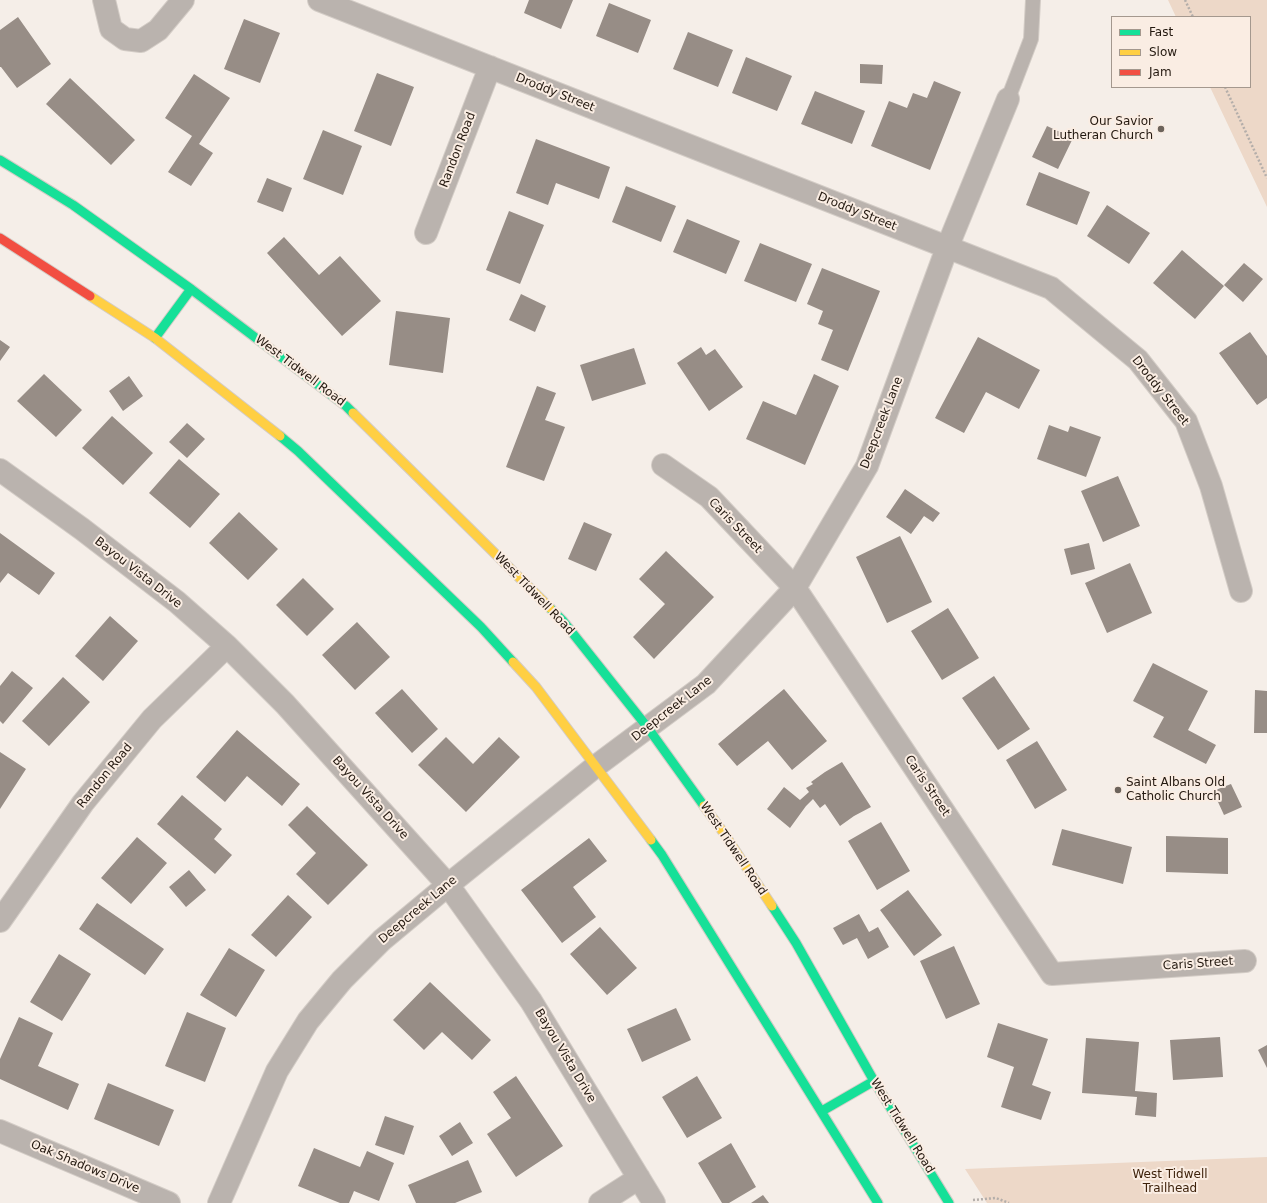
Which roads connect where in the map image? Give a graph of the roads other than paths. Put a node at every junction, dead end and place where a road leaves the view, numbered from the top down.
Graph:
1 (104, 0) edge
2 (182, 0) edge
3 (319, 0) edge
4 (1033, 0) edge
5 (490, 66) junction
6 (1008, 99) joint
7 (0, 160) edge
8 (426, 233) dead end
9 (0, 238) edge
10 (947, 248) junction
11 (191, 289) junction
12 (155, 338) junction
13 (663, 465) dead end
14 (0, 470) edge
15 (795, 588) junction
16 (1242, 591) dead end
17 (227, 646) junction
18 (648, 728) junction
19 (596, 766) junction
20 (448, 885) junction
21 (0, 921) edge
22 (1245, 961) dead end
23 (874, 1081) junction
24 (822, 1111) junction
25 (0, 1131) edge
26 (639, 1178) junction
27 (169, 1203) edge
28 (219, 1203) edge
29 (600, 1203) edge
30 (654, 1203) edge
31 (878, 1203) edge
32 (949, 1203) edge

1 - 2 street
3 - 5 street, Droddy Street
4 - 6 lane
5 - 8 street, Randon Road
5 - 10 street, Droddy Street
6 - 10 street, Deepcreek Lane
7 - 11 main road, West Tidwell Road
9 - 12 main road
10 - 15 street, Deepcreek Lane
10 - 16 street, Droddy Street
11 - 12 main road
11 - 18 main road, West Tidwell Road
12 - 19 main road
13 - 15 street, Caris Street
14 - 17 street, Bayou Vista Drive
15 - 18 street, Deepcreek Lane
15 - 22 street, Caris Street
17 - 20 street, Bayou Vista Drive
17 - 21 street, Randon Road
18 - 19 street, Deepcreek Lane
18 - 23 main road, West Tidwell Road
19 - 20 street, Deepcreek Lane
19 - 24 main road
20 - 26 street, Bayou Vista Drive
20 - 28 street, Deepcreek Lane
23 - 24 main road
23 - 32 main road, West Tidwell Road
24 - 31 main road
25 - 27 street, Oak Shadows Drive
26 - 29 street
26 - 30 street, Bayou Vista Drive

